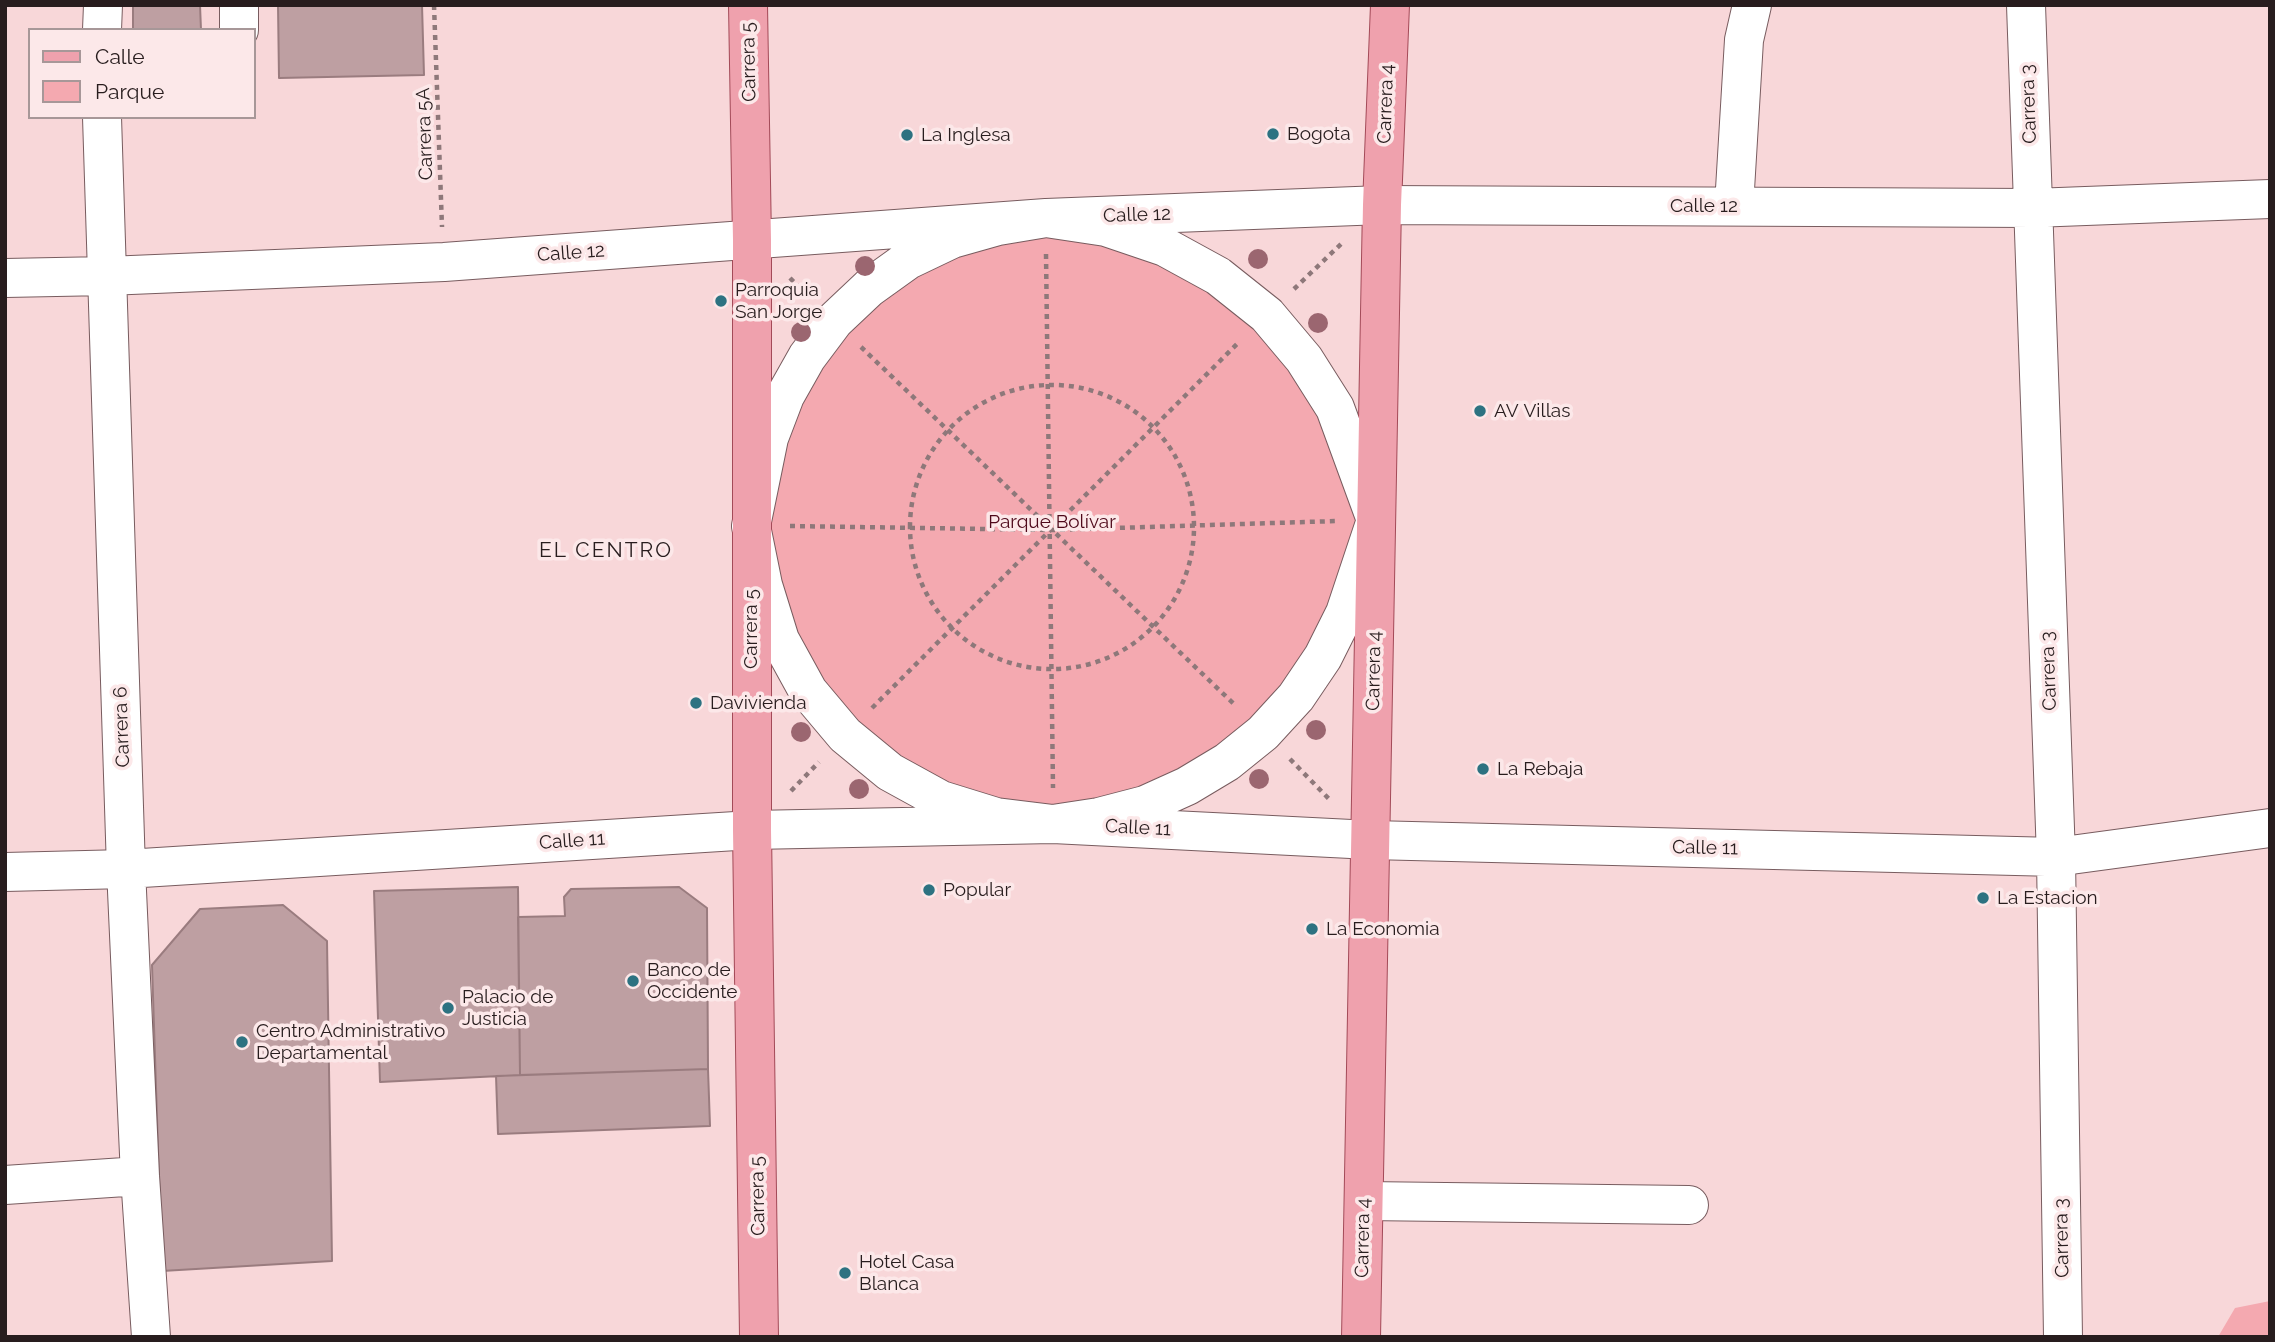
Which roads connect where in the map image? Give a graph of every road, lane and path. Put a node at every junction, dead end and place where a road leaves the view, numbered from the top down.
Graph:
1 (103, 5) edge
2 (239, 5) edge
3 (434, 5) edge
4 (748, 5) edge
5 (1390, 5) edge
6 (1752, 5) edge
7 (2026, 5) edge
8 (102, 28) edge
9 (239, 28) edge
10 (102, 119) edge
11 (2270, 199) edge
12 (1382, 205) junction
13 (1734, 206) junction
14 (2033, 208) junction
15 (1046, 218) junction
16 (751, 240) junction
17 (444, 262) junction
18 (107, 276) junction
19 (5, 278) edge
20 (1267, 315) junction
21 (834, 321) junction
22 (1049, 383) junction
23 (1155, 427) junction
24 (947, 430) junction
25 (1376, 520) junction
26 (1195, 525) junction
27 (751, 526) junction
28 (909, 528) junction
29 (1052, 530) junction
30 (1154, 628) junction
31 (951, 629) junction
32 (1053, 671) junction
33 (1263, 733) junction
34 (845, 736) junction
35 (1332, 801) dead end
36 (1053, 824) junction
37 (2270, 828) edge
38 (752, 830) junction
39 (1371, 840) junction
40 (2056, 857) junction
41 (126, 869) junction
42 (5, 872) edge
43 (140, 1176) junction
44 (5, 1185) edge
45 (1364, 1201) junction
46 (1689, 1205) dead end
47 (151, 1337) edge
48 (760, 1337) edge
49 (1361, 1337) edge
50 (2063, 1337) edge

1 - 8 street
2 - 9 street
3 - 17 path, Carrera 5A
4 - 16 main road, Carrera 5
5 - 12 main road, Carrera 4
6 - 13 street
7 - 14 street, Carrera 3
10 - 18 street, Carrera 6
11 - 14 street, Calle 12
12 - 13 street, Calle 12
12 - 15 street, Calle 12
12 - 20 path
12 - 25 main road, Carrera 4
13 - 14 street, Calle 12
14 - 40 street, Carrera 3
15 - 16 street, Calle 12
15 - 20 street
15 - 21 street
15 - 22 path
16 - 17 street, Calle 12
16 - 21 path
16 - 27 main road, Carrera 5
17 - 18 street, Calle 12
18 - 19 street, Calle 12
18 - 41 street, Carrera 6
20 - 23 path
20 - 25 street
21 - 24 path
21 - 27 street
22 - 23 path
22 - 24 path
22 - 29 path
23 - 26 path
23 - 29 path
24 - 28 path
24 - 29 path
25 - 26 path
25 - 33 street
25 - 39 main road, Carrera 4
26 - 29 path
26 - 30 path
27 - 28 path
27 - 34 street
27 - 38 main road, Carrera 5
28 - 29 path
28 - 31 path
29 - 30 path
29 - 31 path
29 - 32 path
30 - 32 path
30 - 33 path
31 - 32 path
31 - 34 path
32 - 36 path
33 - 35 path
33 - 36 street
34 - 36 street
34 - 38 path
36 - 38 street, Calle 11
36 - 39 street, Calle 11
37 - 40 street, Calle 11
38 - 41 street, Calle 11
38 - 48 main road, Carrera 5
39 - 40 street, Calle 11
39 - 45 main road, Carrera 4
40 - 50 street, Carrera 3
41 - 42 street, Calle 11
41 - 43 street, Carrera 6
43 - 44 street
43 - 47 street, Carrera 6
45 - 46 street
45 - 49 main road, Carrera 4

